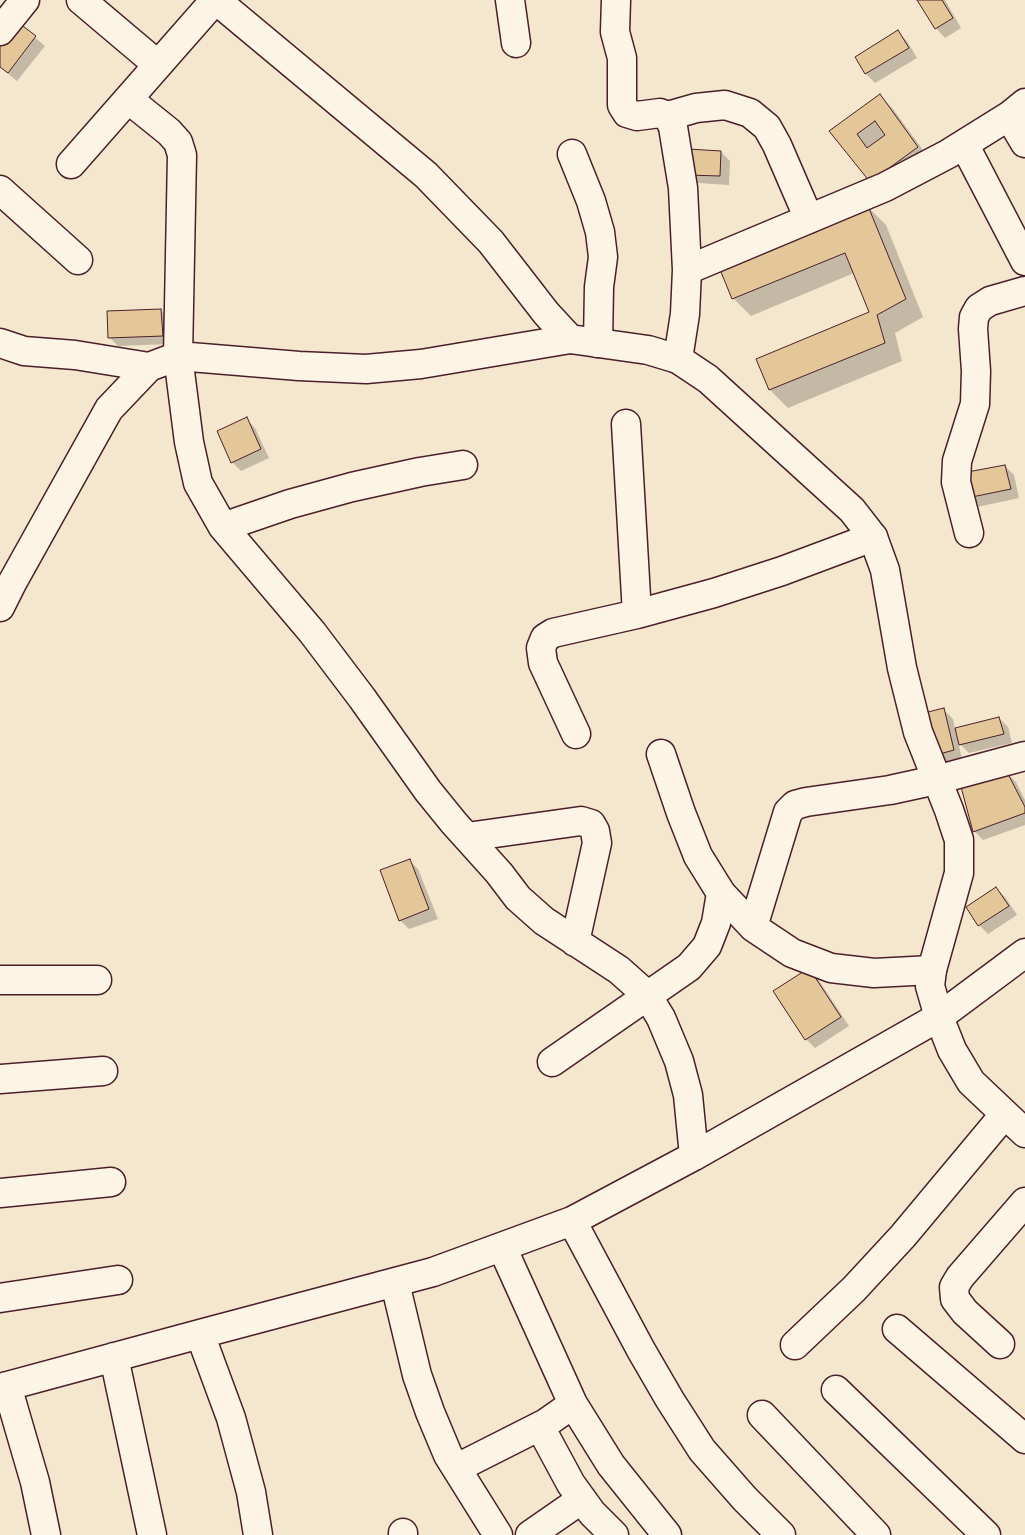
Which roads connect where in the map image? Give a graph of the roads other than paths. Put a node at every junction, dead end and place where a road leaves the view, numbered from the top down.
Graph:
1 (25, 0) edge
2 (81, 0) edge
3 (510, 0) edge
4 (616, 0) edge
5 (225, 2) edge
6 (0, 31) edge
7 (516, 42) dead end
8 (158, 65) junction
9 (128, 99) junction
10 (1017, 110) edge
11 (668, 116) junction
12 (1025, 143) edge
13 (964, 144) junction
14 (572, 154) dead end
15 (71, 164) dead end
16 (0, 190) edge
17 (809, 219) junction
18 (78, 260) dead end
19 (1025, 261) edge
20 (687, 270) junction
21 (1025, 291) edge
22 (570, 339) junction
23 (0, 343) edge
24 (598, 343) junction
25 (178, 356) junction
26 (678, 359) junction
27 (150, 367) junction
28 (626, 424) dead end
29 (463, 465) dead end
30 (223, 527) junction
31 (969, 533) dead end
32 (872, 537) junction
33 (0, 607) edge
34 (637, 614) junction
35 (576, 734) dead end
36 (661, 754) dead end
37 (1025, 756) edge
38 (936, 780) junction
39 (467, 836) junction
40 (722, 893) junction
41 (753, 927) junction
42 (576, 942) junction
43 (1025, 953) edge
44 (0, 980) edge
45 (97, 980) dead end
46 (934, 994) junction
47 (647, 995) junction
48 (552, 1062) dead end
49 (103, 1071) dead end
50 (0, 1079) edge
51 (1004, 1114) junction
52 (1025, 1133) edge
53 (694, 1156) junction
54 (110, 1182) dead end
55 (0, 1193) edge
56 (1025, 1202) edge
57 (572, 1221) junction
58 (502, 1246) junction
59 (118, 1280) dead end
60 (394, 1283) junction
61 (0, 1298) edge
62 (897, 1329) dead end
63 (200, 1334) junction
64 (1000, 1344) dead end
65 (795, 1345) dead end
66 (114, 1357) junction
67 (4, 1387) edge
68 (836, 1390) dead end
69 (573, 1404) junction
70 (762, 1415) dead end
71 (546, 1423) junction
72 (1025, 1439) edge
73 (457, 1468) junction
74 (582, 1499) junction
75 (658, 1532) edge
76 (46, 1535) edge
77 (152, 1535) edge
78 (258, 1535) edge
79 (498, 1535) edge
80 (530, 1535) edge
81 (614, 1535) edge
82 (781, 1535) edge
83 (876, 1535) edge
84 (986, 1535) edge

1 - 6 street
2 - 8 street
3 - 7 street
4 - 11 street
5 - 8 street
5 - 22 street
8 - 9 street
9 - 15 street
9 - 25 street
10 - 12 street
10 - 13 street
11 - 17 street
11 - 20 street
13 - 17 street
13 - 19 street
14 - 24 street
16 - 18 street
17 - 20 street
20 - 26 street
21 - 31 street
22 - 24 street
22 - 25 street
23 - 27 street
24 - 26 street
25 - 27 street
25 - 30 street
26 - 32 street
27 - 33 street
28 - 34 street
29 - 30 street
30 - 39 street
32 - 34 street
32 - 38 street
34 - 35 street
36 - 40 street
37 - 38 street
38 - 41 street
38 - 46 street
39 - 42 street
39 - 42 street
40 - 41 street
40 - 47 street
41 - 46 street
42 - 47 street
43 - 46 street
44 - 45 street
46 - 51 street
46 - 53 street
47 - 48 street
47 - 53 street
49 - 50 street
51 - 52 street
51 - 65 street
53 - 57 street
54 - 55 street
56 - 64 street
57 - 58 street
57 - 82 street
58 - 60 street
58 - 69 street
59 - 61 street
60 - 63 street
60 - 73 street
62 - 72 street
63 - 66 street
63 - 78 street
66 - 67 street
66 - 77 street
67 - 76 street
68 - 84 street
69 - 71 street
69 - 75 street
70 - 83 street
71 - 73 street
71 - 74 street
73 - 79 street
74 - 80 street
74 - 81 street

